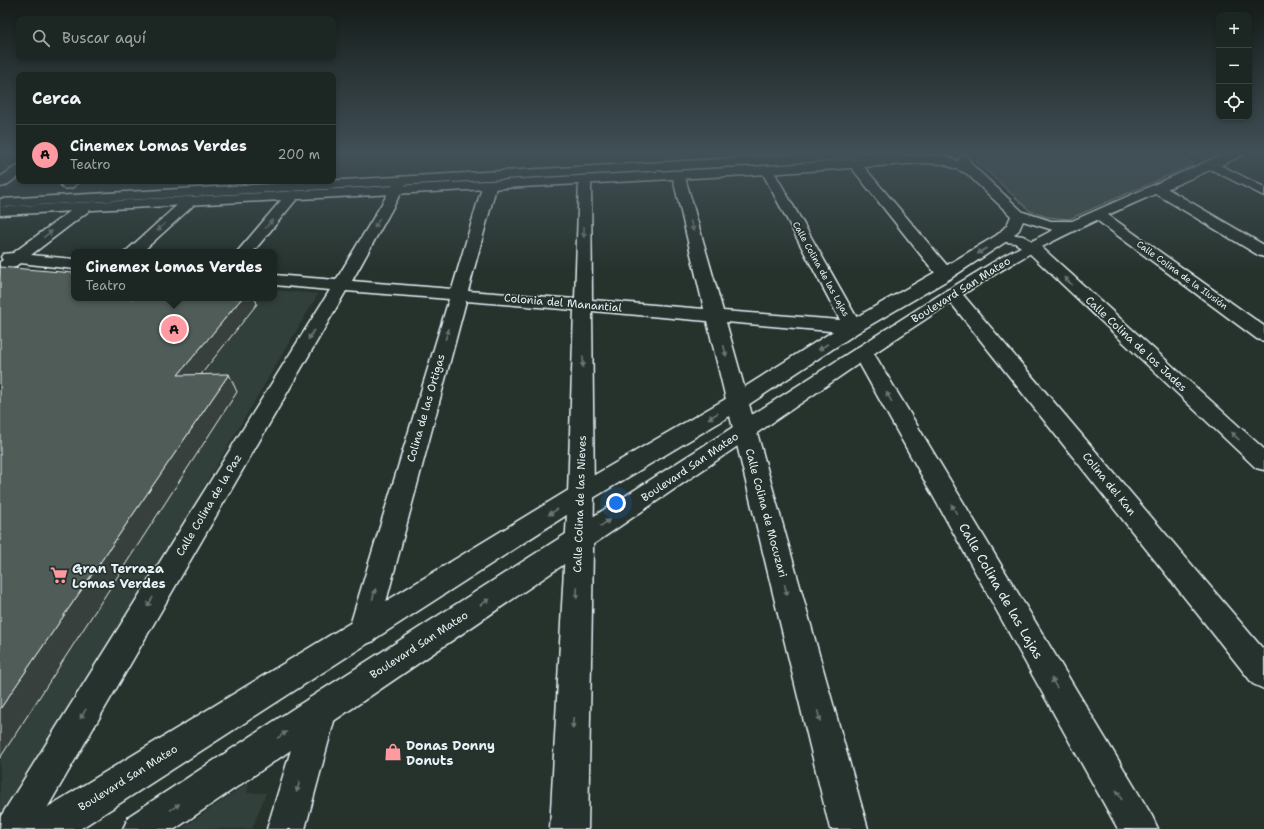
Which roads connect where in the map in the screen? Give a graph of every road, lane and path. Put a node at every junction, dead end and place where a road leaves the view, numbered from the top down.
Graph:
1 (238, 192) edge
2 (325, 192) edge
3 (395, 192) edge
4 (488, 192) edge
5 (585, 192) edge
6 (683, 192) edge
7 (778, 192) edge
8 (877, 192) edge
9 (993, 192) edge
10 (1150, 192) edge
11 (1164, 192) edge
12 (293, 195) junction
13 (190, 201) junction
14 (0, 203) edge
15 (85, 207) junction
16 (0, 211) edge
17 (1018, 215) junction
18 (1099, 215) junction
19 (1076, 224) junction
20 (1002, 238) junction
21 (1032, 247) junction
22 (136, 249) edge
23 (248, 249) edge
24 (1264, 252) edge
25 (0, 257) edge
26 (17, 258) junction
27 (71, 264) edge
28 (0, 270) edge
29 (277, 280) edge
30 (949, 284) junction
31 (341, 285) junction
32 (458, 295) junction
33 (583, 305) junction
34 (716, 315) junction
35 (1264, 335) edge
36 (858, 340) junction
37 (736, 402) junction
38 (744, 430) junction
39 (1264, 462) edge
40 (581, 494) junction
41 (579, 540) junction
42 (363, 632) junction
43 (1264, 674) edge
44 (320, 710) junction
45 (14, 829) edge
46 (46, 829) edge
47 (142, 829) edge
48 (286, 829) edge
49 (569, 829) edge
50 (849, 829) edge
51 (1138, 829) edge

1 - 14 street
2 - 12 street
3 -> 31 street, Calle Colina de la Paz
4 - 32 street, Colina de las Ortigas
5 -> 33 street, Calle Colina de las Nieves
6 -> 34 street, Calle Colina de Mocuzari
7 - 36 street, Calle Colina de las Lajas
8 - 30 street, Colina del Kan
9 - 17 street
10 - 18 street, Boulevard San Mateo
11 - 24 street
12 - 13 street
23 -> 12 street
13 - 15 street
13 -> 22 street
15 - 16 street
26 -> 15 street
17 - 19 street
17 - 20 street, Boulevard San Mateo
18 - 19 street, Boulevard San Mateo
18 - 35 street, Calle Colina de la Ilusión
19 - 21 street, Boulevard San Mateo
20 - 21 street, Calle Colina de los Jades
20 -> 30 street, Boulevard San Mateo
21 - 30 street, Boulevard San Mateo
39 -> 21 street, Calle Colina de los Jades
25 - 26 street
26 - 27 street
26 - 28 street
29 - 31 street, Colonia del Manantial
30 - 36 street, Boulevard San Mateo
30 - 43 street, Colina del Kan
31 - 32 street, Colonia del Manantial
31 -> 45 street, Calle Colina de la Paz
32 - 33 street, Colonia del Manantial
42 -> 32 street, Colina de las Ortigas
33 - 34 street, Colonia del Manantial
33 -> 40 street, Calle Colina de las Nieves
34 - 36 street, Colonia del Manantial
34 -> 37 street, Calle Colina de Mocuzari
36 -> 37 street, Boulevard San Mateo
36 - 38 street, Boulevard San Mateo
51 -> 36 street, Calle Colina de las Lajas
37 - 38 street, Calle Colina de Mocuzari
37 -> 40 street, Boulevard San Mateo
41 -> 38 street, Boulevard San Mateo
38 -> 50 street, Calle Colina de Mocuzari
40 - 41 street, Calle Colina de las Nieves
40 -> 42 street, Boulevard San Mateo
44 -> 41 street, Boulevard San Mateo
41 -> 49 street, Calle Colina de las Nieves
42 - 46 street, Boulevard San Mateo
47 -> 44 street, Boulevard San Mateo
44 -> 48 street

